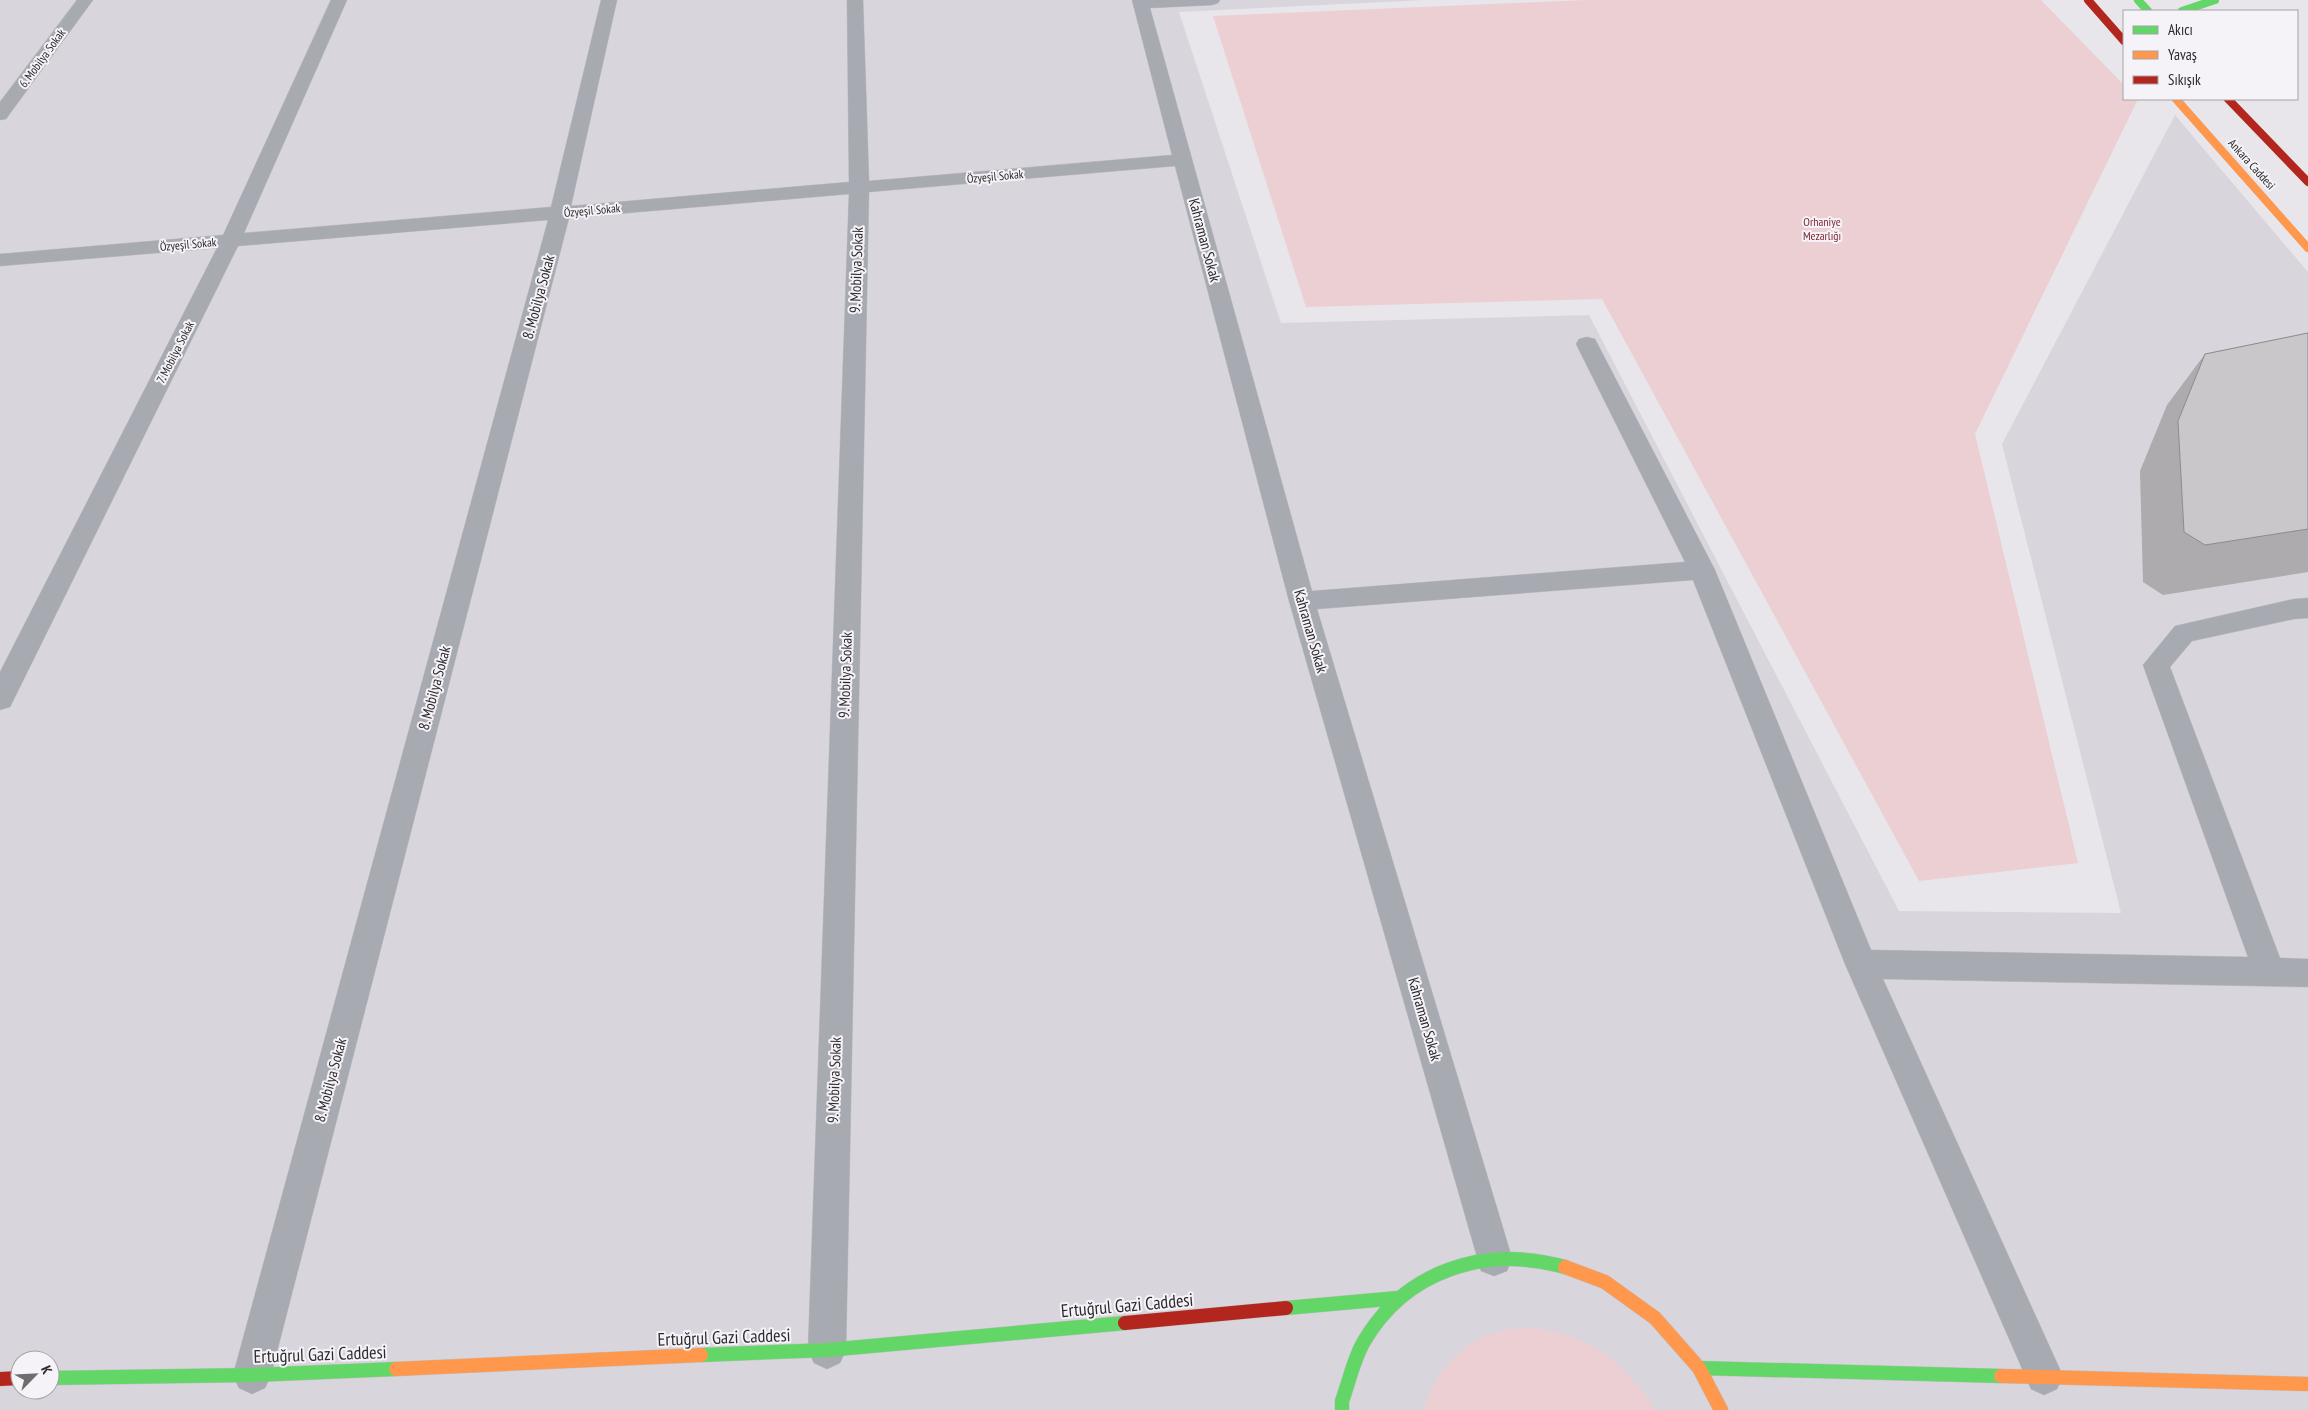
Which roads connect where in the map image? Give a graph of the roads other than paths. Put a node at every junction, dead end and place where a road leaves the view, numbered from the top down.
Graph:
1 (85, 0) edge
2 (339, 0) edge
3 (609, 0) edge
4 (855, 0) edge
5 (1212, 0) edge
6 (2088, 0) edge
7 (2138, 0) edge
8 (2215, 0) edge
9 (1141, 2) edge
10 (2147, 10) edge
11 (2185, 10) edge
12 (2123, 40) edge
13 (2177, 100) edge
14 (2229, 100) edge
15 (0, 115) edge
16 (2249, 122) junction
17 (2301, 158) dead end
18 (1183, 160) junction
19 (2308, 182) edge
20 (859, 187) junction
21 (560, 213) junction
22 (232, 240) junction
23 (2308, 248) edge
24 (0, 260) edge
25 (1587, 344) dead end
26 (1702, 570) junction
27 (1302, 601) junction
28 (2308, 608) edge
29 (0, 698) edge
30 (1861, 964) junction
31 (2269, 972) junction
32 (2308, 973) edge
33 (1494, 1258) junction
34 (1398, 1298) junction
35 (827, 1350) junction
36 (1699, 1368) junction
37 (252, 1375) junction
38 (2044, 1376) junction
39 (60, 1378) edge
40 (2308, 1384) edge
41 (1342, 1410) edge
42 (1721, 1410) edge

1 - 15 lane, 6. Mobilya Sokak
2 - 22 lane, 7. Mobilya Sokak
3 - 21 lane, 8. Mobilya Sokak
4 - 20 lane, 9. Mobilya Sokak
5 - 9 lane
6 - 12 main road
7 - 10 main road
8 - 11 main road
9 - 18 lane, Kahraman Sokak
13 - 23 main road, Ankara Caddesi
14 - 16 main road, Ankara Caddesi
16 - 17 main road
16 - 19 main road, Ankara Caddesi
18 - 20 lane, Özyeşil Sokak
18 - 27 lane, Kahraman Sokak
20 - 21 lane, Özyeşil Sokak
20 - 35 lane, 9. Mobilya Sokak
21 - 22 lane, Özyeşil Sokak
21 - 37 lane, 8. Mobilya Sokak
22 - 24 lane, Özyeşil Sokak
22 - 29 lane, 7. Mobilya Sokak
25 - 26 lane
26 - 27 lane
26 - 30 lane
27 - 33 lane, Kahraman Sokak
28 - 31 lane
30 - 31 lane
30 - 38 lane
31 - 32 lane
33 - 34 main road
33 - 36 main road
34 - 35 main road, Ertuğrul Gazi Caddesi
34 - 41 main road
35 - 37 main road, Ertuğrul Gazi Caddesi
36 - 38 main road
36 - 42 main road
37 - 39 main road, Ertuğrul Gazi Caddesi
38 - 40 main road

